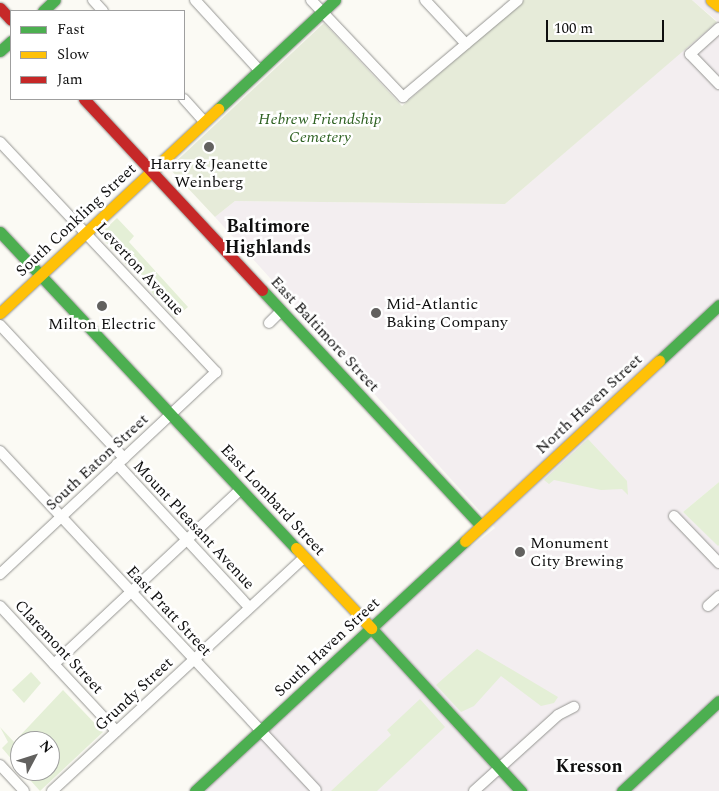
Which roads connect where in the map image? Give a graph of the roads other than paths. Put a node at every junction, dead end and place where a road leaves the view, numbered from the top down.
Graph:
1 (55, 0) edge
2 (93, 0) edge
3 (195, 0) edge
4 (311, 0) edge
5 (335, 0) edge
6 (425, 0) edge
7 (518, 0) edge
8 (712, 0) edge
9 (719, 6) edge
10 (0, 8) edge
11 (44, 10) edge
12 (102, 10) edge
13 (322, 12) junction
14 (10, 19) edge
15 (719, 28) edge
16 (10, 42) edge
17 (466, 44) junction
18 (0, 51) edge
19 (260, 71) junction
20 (719, 84) edge
21 (85, 100) edge
22 (185, 100) edge
23 (205, 122) junction
24 (0, 142) edge
25 (152, 172) junction
26 (0, 232) edge
27 (86, 233) junction
28 (40, 275) junction
29 (719, 305) edge
30 (281, 311) junction
31 (0, 313) edge
32 (268, 323) dead end
33 (0, 325) edge
34 (216, 372) joint
35 (170, 415) junction
36 (0, 452) edge
37 (121, 461) junction
38 (240, 490) junction
39 (674, 516) dead end
40 (60, 517) junction
41 (481, 526) junction
42 (187, 539) junction
43 (304, 558) junction
44 (719, 563) edge
45 (0, 574) edge
46 (130, 592) junction
47 (719, 596) edge
48 (0, 606) edge
49 (708, 606) dead end
50 (249, 607) junction
51 (371, 628) junction
52 (193, 660) junction
53 (54, 664) junction
54 (719, 701) edge
55 (574, 707) dead end
56 (116, 731) junction
57 (260, 731) junction
58 (0, 765) edge
59 (500, 767) junction
60 (316, 790) edge
61 (24, 791) edge
62 (52, 791) edge
63 (195, 791) edge
64 (474, 791) edge
65 (521, 791) edge
66 (622, 791) edge

1 - 11 main road
2 - 12 street
3 - 19 street
4 - 13 street
5 - 13 main road, South Conkling Street
6 - 17 street
7 - 17 street
8 - 9 main road
10 - 14 main road
13 - 17 street
13 - 19 main road, South Conkling Street
15 - 20 street
16 - 18 main road
19 - 23 main road, South Conkling Street
21 - 25 main road, East Baltimore Street
22 - 23 street
23 - 25 main road, South Conkling Street
24 - 27 street, Leverton Avenue
25 - 27 main road, South Conkling Street
25 - 30 main road, East Baltimore Street
26 - 28 main road, East Lombard Street
27 - 28 main road, South Conkling Street
27 - 34 street, Leverton Avenue
28 - 31 main road, South Conkling Street
28 - 35 main road, East Lombard Street
29 - 41 main road, North Haven Street
30 - 32 street
30 - 41 main road, East Baltimore Street
33 - 37 street, Mount Pleasant Avenue
34 - 35 street, South Eaton Street
35 - 37 street, South Eaton Street
35 - 38 main road, East Lombard Street
36 - 40 street, East Pratt Street
37 - 40 street, South Eaton Street
37 - 42 street, Mount Pleasant Avenue
38 - 42 street
38 - 43 main road, East Lombard Street
39 - 44 street
40 - 45 street, South Eaton Street
40 - 46 street, East Pratt Street
41 - 51 main road, South Haven Street
42 - 46 street
42 - 50 street, Mount Pleasant Avenue
43 - 50 street, Grundy Street
43 - 51 main road, East Lombard Street
46 - 52 street, East Pratt Street
46 - 53 street
47 - 49 street
48 - 53 street, Claremont Street
50 - 52 street, Grundy Street
51 - 57 main road, South Haven Street
51 - 59 main road, East Lombard Street
52 - 56 street, Grundy Street
52 - 57 street, East Pratt Street
53 - 56 street, Claremont Street
54 - 66 main road
55 - 59 street
56 - 62 street, Grundy Street
57 - 60 street, East Pratt Street
57 - 63 main road, South Haven Street
58 - 61 street
59 - 64 street
59 - 65 main road, East Lombard Street

